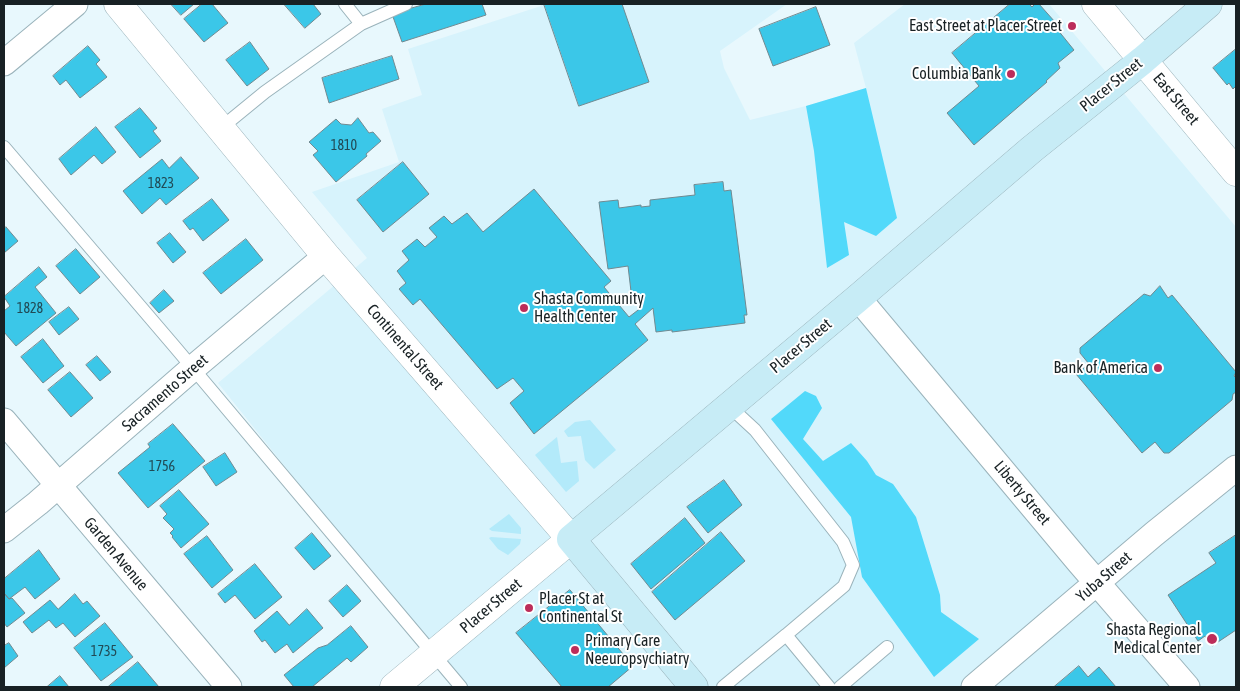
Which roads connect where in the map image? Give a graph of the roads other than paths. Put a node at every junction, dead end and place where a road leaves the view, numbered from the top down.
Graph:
1 (75, 4) edge
2 (118, 4) edge
3 (345, 4) edge
4 (406, 4) edge
5 (1096, 4) edge
6 (1208, 4) edge
7 (361, 24) junction
8 (1143, 60) junction
9 (4, 63) edge
10 (222, 128) junction
11 (4, 147) edge
12 (1236, 172) edge
13 (326, 256) junction
14 (858, 298) junction
15 (193, 368) junction
16 (730, 406) junction
17 (4, 421) edge
18 (1236, 468) edge
19 (58, 486) junction
20 (4, 530) edge
21 (571, 539) junction
22 (1097, 583) junction
23 (786, 635) junction
24 (887, 647) dead end
25 (433, 655) junction
26 (229, 687) edge
27 (394, 687) edge
28 (461, 687) edge
29 (694, 687) edge
30 (723, 687) edge
31 (829, 687) edge
32 (840, 687) edge
33 (974, 687) edge
34 (1187, 687) edge

1 - 9 street
2 - 10 street, Continental Street
3 - 7 lane
4 - 7 lane
5 - 8 street, East Street
6 - 8 main road, Placer Street
7 - 10 lane
8 - 12 street, East Street
8 - 14 main road, Placer Street
10 - 13 street, Continental Street
11 - 15 lane
13 - 15 street, Sacramento Street
13 - 21 street, Continental Street
14 - 16 main road, Placer Street
14 - 22 street, Liberty Street
15 - 19 street, Sacramento Street
15 - 25 lane
16 - 21 main road, Placer Street
16 - 23 lane
17 - 19 street, Garden Avenue
18 - 22 street, Yuba Street
19 - 20 street, Sacramento Street
19 - 26 street, Garden Avenue
21 - 25 street, Placer Street
21 - 29 main road, Continental Street
22 - 33 street, Yuba Street
22 - 34 street, Liberty Street
23 - 30 lane
23 - 31 lane
24 - 32 lane
25 - 27 street, Placer Street
25 - 28 lane

